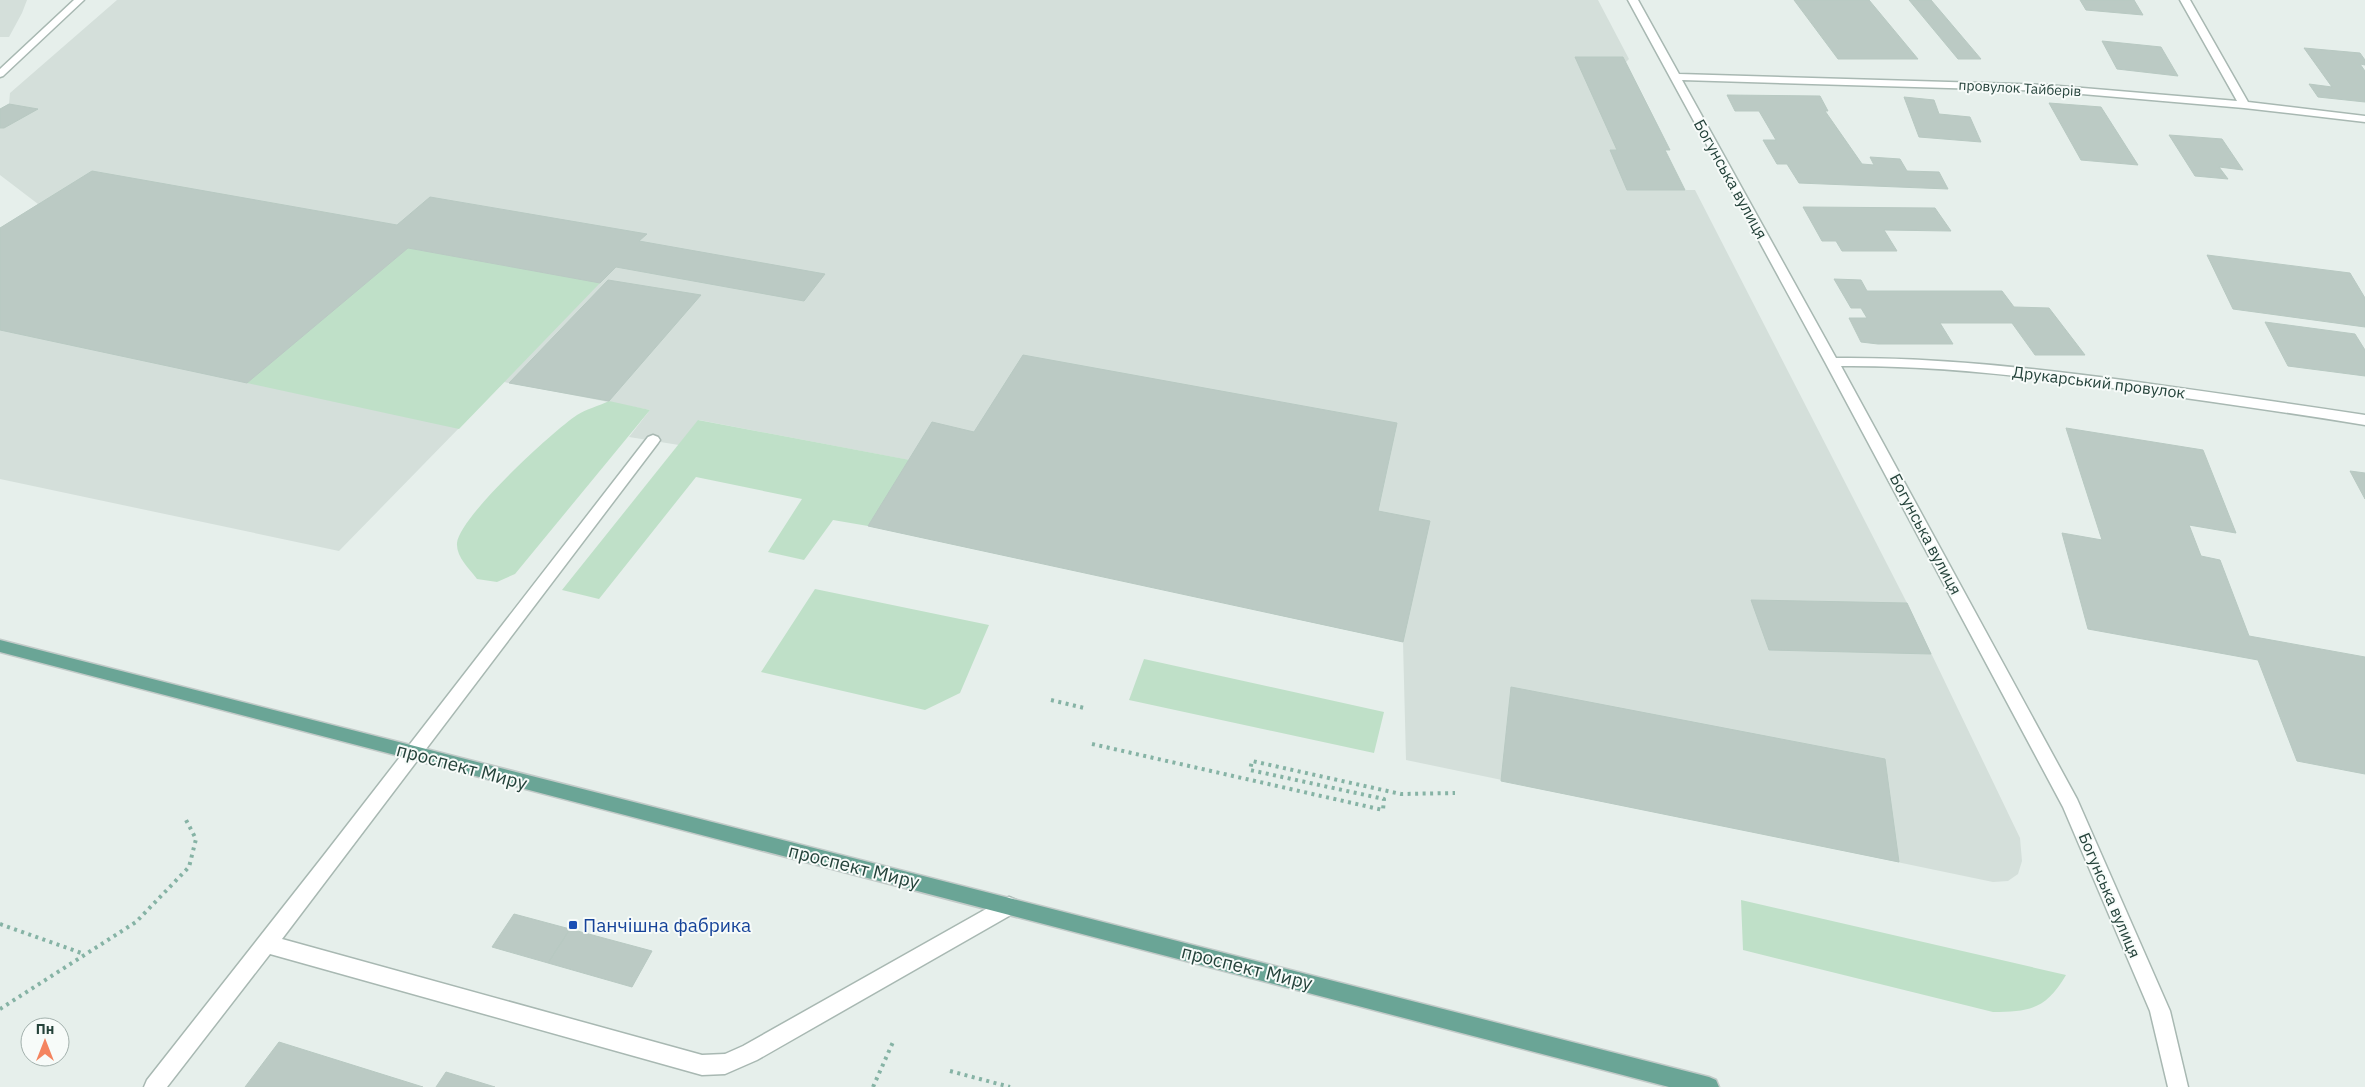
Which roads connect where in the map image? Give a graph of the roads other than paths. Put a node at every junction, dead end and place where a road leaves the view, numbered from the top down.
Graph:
1 (79, 0) edge
2 (1633, 0) edge
3 (2185, 0) edge
4 (0, 73) edge
5 (1675, 77) junction
6 (2244, 105) junction
7 (2365, 119) edge
8 (1832, 362) junction
9 (2365, 420) edge
10 (653, 440) dead end
11 (0, 646) edge
12 (414, 753) junction
13 (1009, 906) junction
14 (267, 944) junction
15 (154, 1087) edge
16 (1709, 1087) edge
17 (2178, 1087) edge

1 - 4 street
2 - 5 street, Богунська вулиця
3 - 6 street
5 - 6 street, провулок Тайберів
5 - 8 street, Богунська вулиця
6 - 7 street, провулок Тайберів
8 - 9 street, Друкарський провулок
8 - 17 street, Богунська вулиця
10 - 12 street
11 - 12 main road, проспект Миру
12 - 13 main road, проспект Миру
12 - 14 street
13 - 14 street
13 - 16 main road, проспект Миру
14 - 15 street

